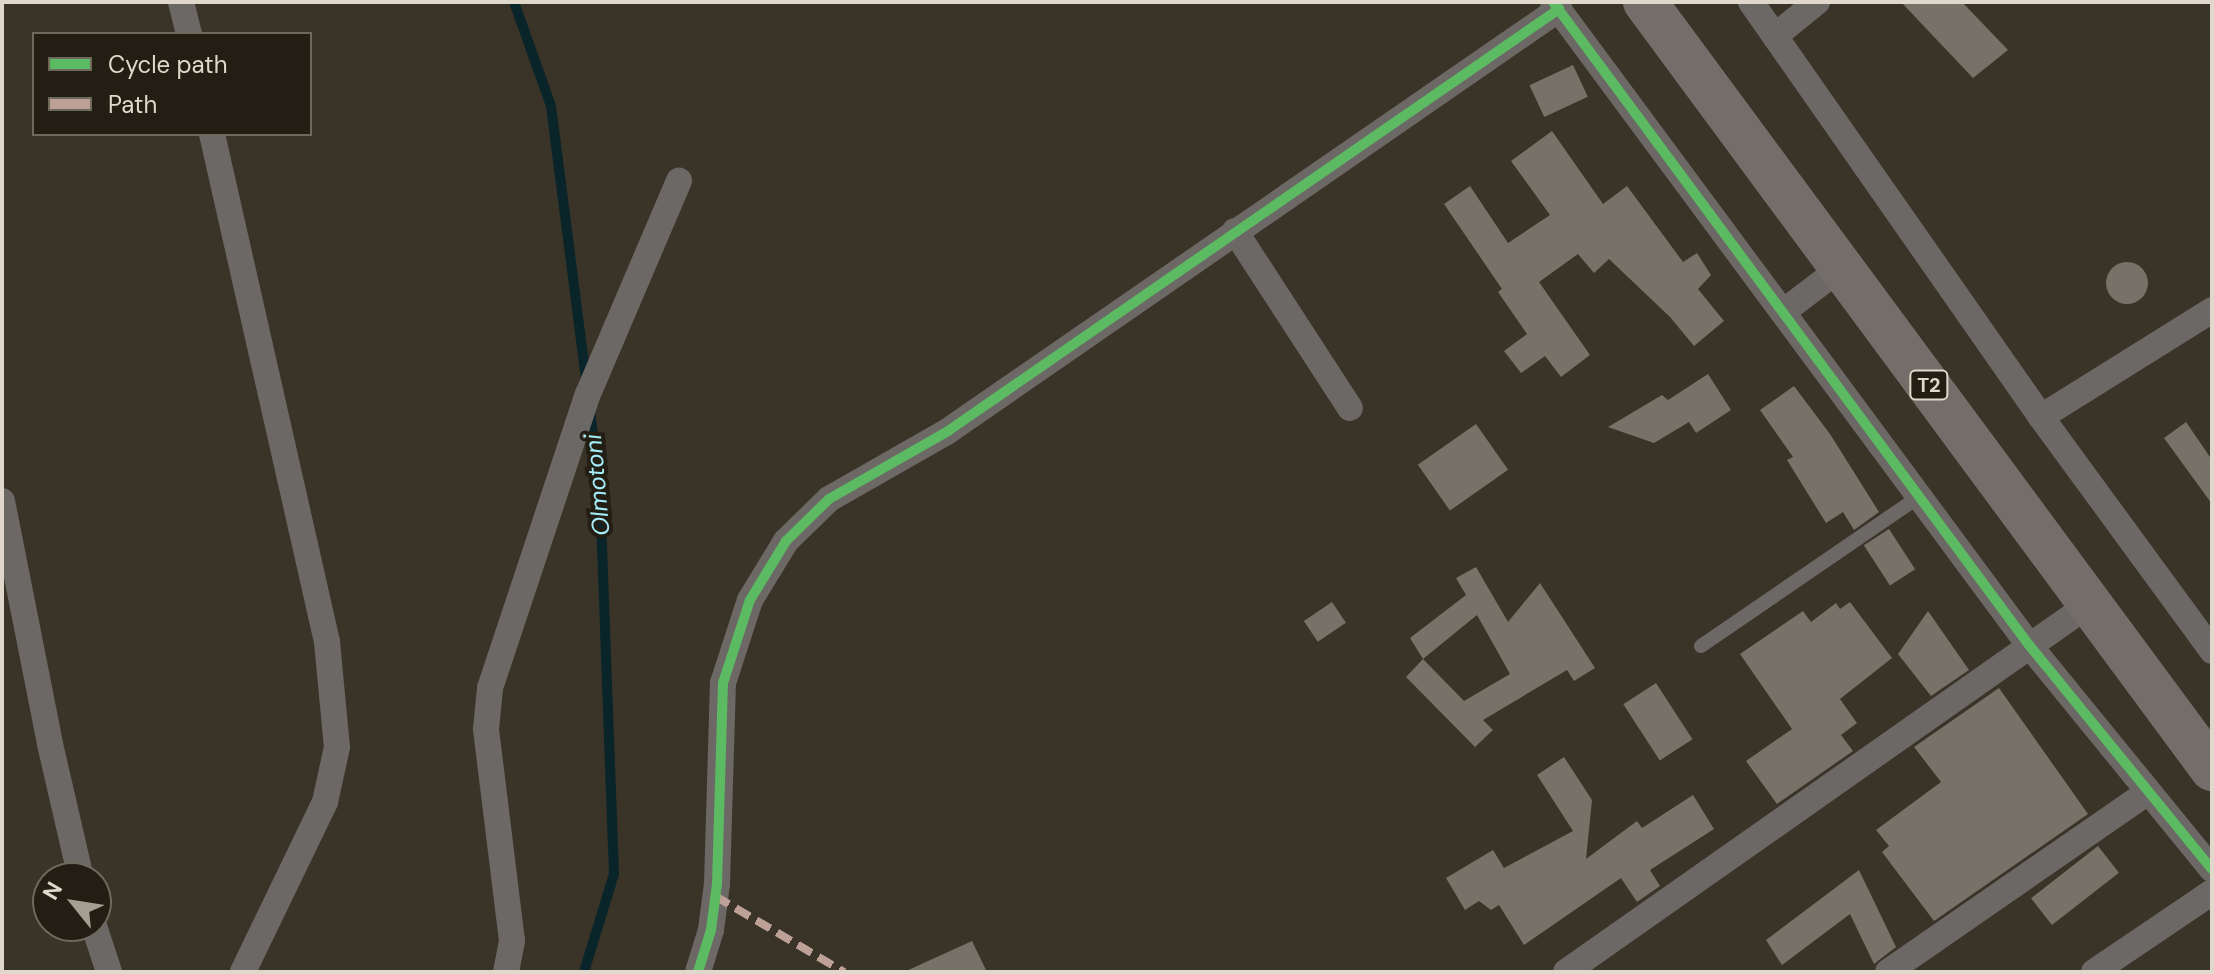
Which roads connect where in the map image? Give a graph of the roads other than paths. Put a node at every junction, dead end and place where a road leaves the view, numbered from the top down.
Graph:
1 (181, 2) edge
2 (1645, 2) edge
3 (1751, 2) edge
4 (1817, 2) edge
5 (1556, 6) edge
6 (188, 32) edge
7 (1775, 36) junction
8 (212, 136) edge
9 (679, 181) dead end
10 (1235, 231) junction
11 (1842, 267) junction
12 (2212, 310) edge
13 (1783, 312) junction
14 (1350, 408) dead end
15 (2041, 417) junction
16 (1919, 497) junction
17 (2, 501) edge
18 (2091, 603) junction
19 (2029, 645) junction
20 (1701, 646) dead end
21 (2212, 651) edge
22 (2212, 769) edge
23 (2148, 792) junction
24 (77, 862) edge
25 (2212, 869) edge
26 (2212, 892) edge
27 (99, 942) edge
28 (109, 972) edge
29 (243, 972) edge
30 (506, 972) edge
31 (698, 972) edge
32 (1566, 972) edge
33 (1888, 972) edge
34 (2094, 972) edge

1 - 6 street
2 - 11 highway, T2
3 - 7 street
4 - 7 street
5 - 10 street
5 - 13 street
7 - 15 street
8 - 29 street
9 - 30 street
10 - 14 street
10 - 31 street
11 - 13 street
11 - 18 highway, T2
12 - 15 street
13 - 16 street
15 - 21 street
16 - 19 street
16 - 20 lane
17 - 24 street
18 - 19 street
18 - 22 highway, T2
19 - 23 street
19 - 32 street
23 - 25 street
23 - 33 street
26 - 34 street
27 - 28 street

